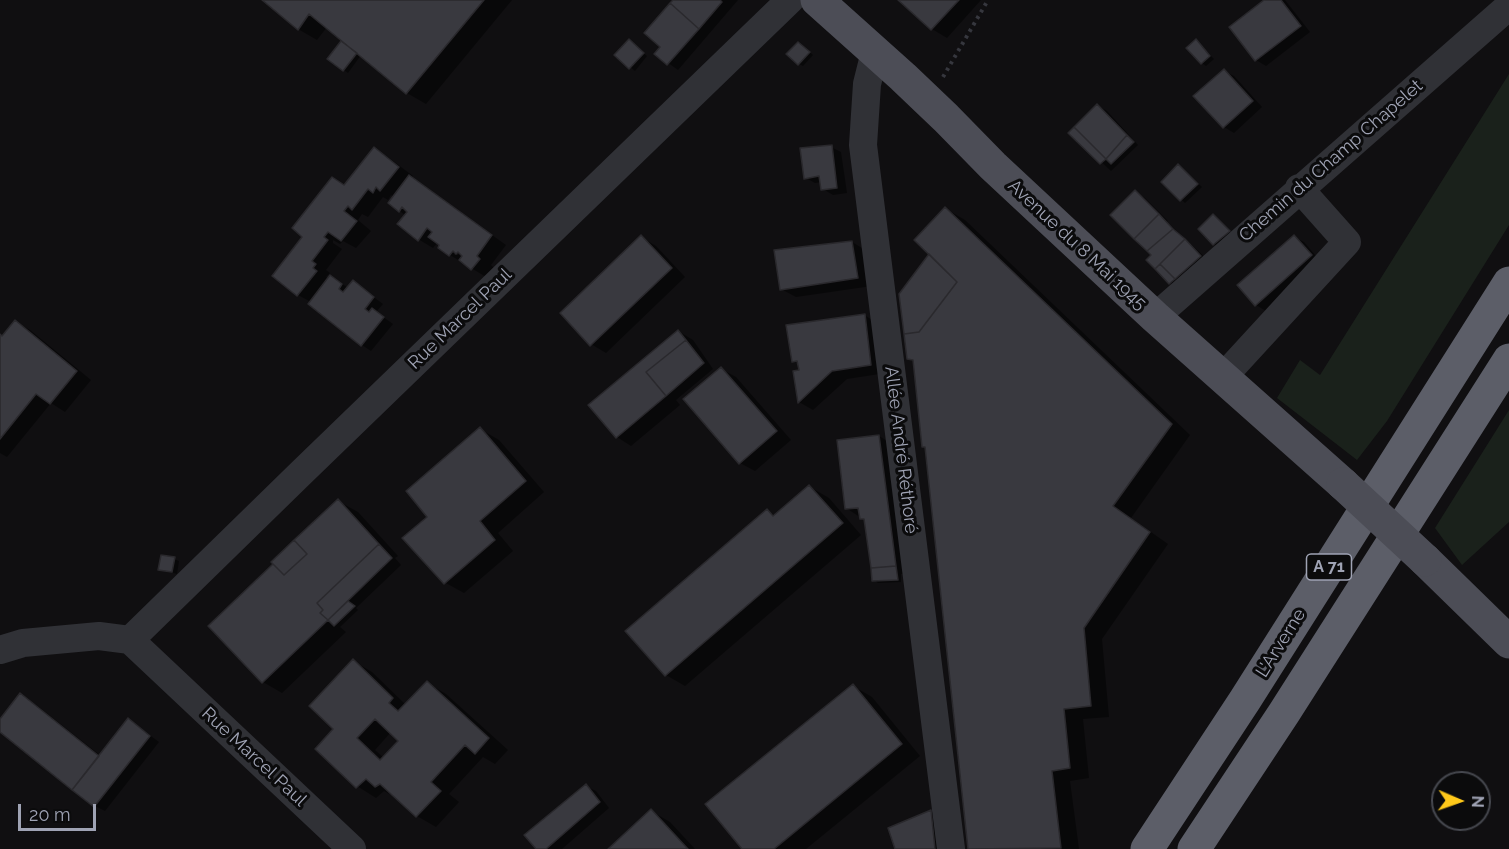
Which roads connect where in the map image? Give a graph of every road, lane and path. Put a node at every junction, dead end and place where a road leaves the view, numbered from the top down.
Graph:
1 (790, 0) edge
2 (817, 0) edge
3 (988, 0) edge
4 (1509, 6) edge
5 (875, 52) junction
6 (928, 101) junction
7 (1299, 188) junction
8 (1509, 283) edge
9 (1155, 317) junction
10 (1509, 360) edge
11 (1223, 378) junction
12 (130, 640) junction
13 (1509, 642) edge
14 (0, 650) edge
15 (352, 849) edge
16 (951, 849) edge
17 (1147, 849) edge
18 (1194, 849) edge

1 - 12 street, Rue Marcel Paul
2 - 5 main road, Avenue du 8 Mai 1945
3 - 6 path
4 - 7 street, Chemin du Champ Chapelet
5 - 6 main road, Avenue du 8 Mai 1945
5 - 16 street, Allée André Réthoré
6 - 9 main road, Avenue du 8 Mai 1945
7 - 9 street, Chemin du Champ Chapelet
7 - 11 street
8 - 17 highway, L'Arverne / A 71
9 - 11 main road, Avenue du 8 Mai 1945
10 - 18 highway, A 71
11 - 13 main road, Avenue du 8 Mai 1945, bridge
12 - 14 street
12 - 15 street, Rue Marcel Paul

